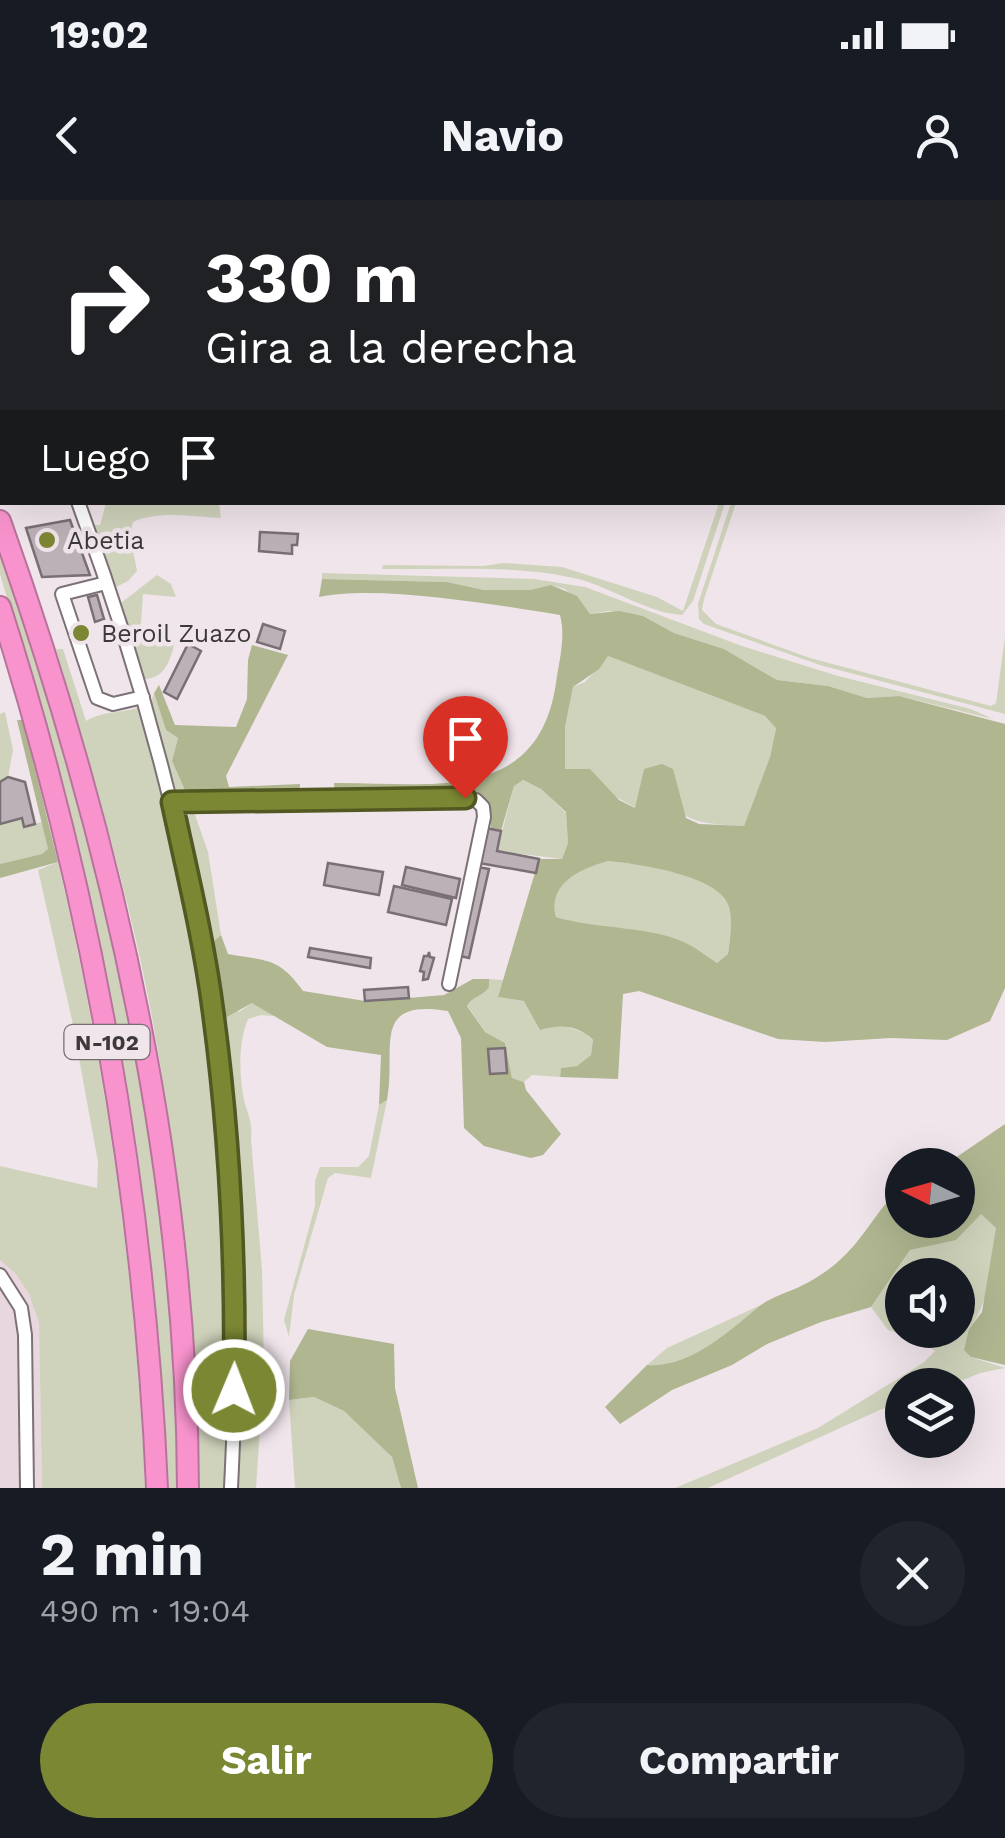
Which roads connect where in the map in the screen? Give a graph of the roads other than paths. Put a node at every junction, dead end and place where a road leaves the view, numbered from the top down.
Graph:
1 (79, 505) edge
2 (0, 520) edge
3 (106, 583) junction
4 (0, 607) edge
5 (143, 697) junction
6 (172, 802) junction
7 (449, 984) dead end
8 (0, 1275) edge
9 (26, 1488) edge
10 (157, 1488) edge
11 (188, 1488) edge
12 (231, 1488) edge

1 - 3 street
2 - 11 highway, N-102
3 - 5 street
3 - 5 street
4 - 10 highway, N-102
5 - 6 street
6 - 7 street
6 - 12 street
8 - 9 street

